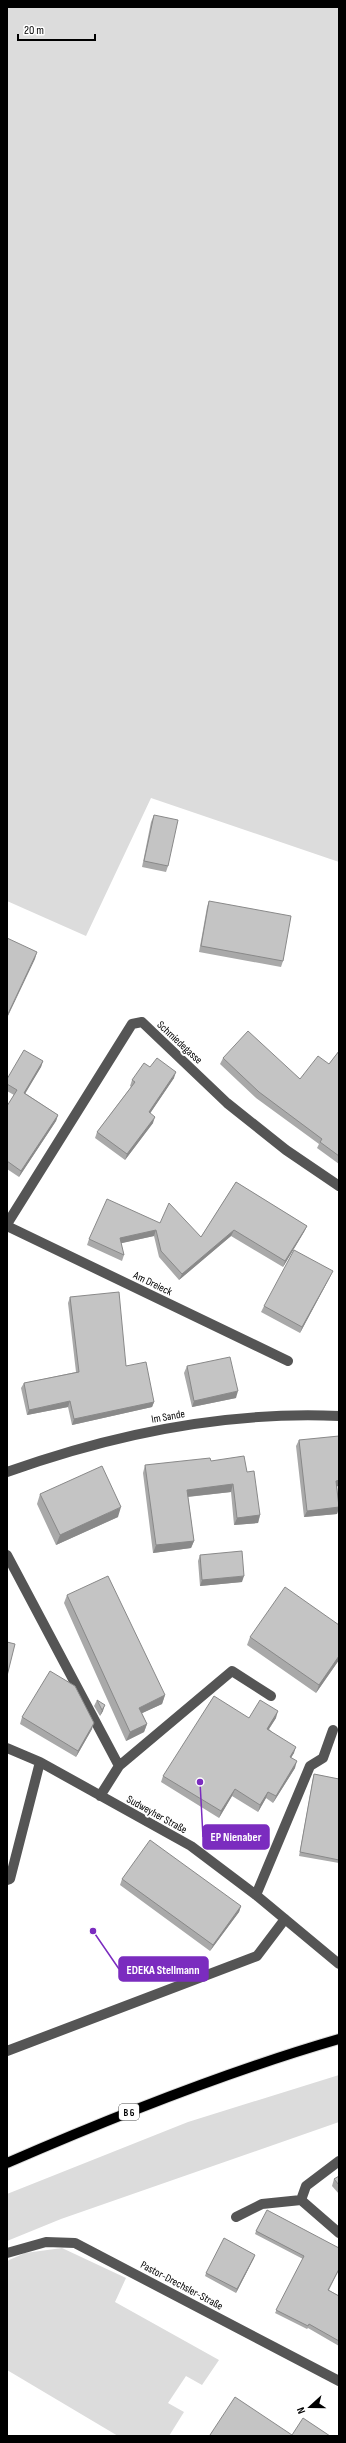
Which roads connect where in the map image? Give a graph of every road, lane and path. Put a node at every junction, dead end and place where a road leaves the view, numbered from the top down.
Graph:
1 (339, 1186) edge
2 (7, 1225) edge
3 (288, 1361) dead end
4 (339, 1416) edge
5 (7, 1472) edge
6 (7, 1555) edge
7 (272, 1696) dead end
8 (333, 1730) dead end
9 (7, 1748) edge
10 (40, 1762) junction
11 (119, 1766) junction
12 (100, 1796) junction
13 (7, 1880) edge
14 (256, 1895) junction
15 (285, 1919) junction
16 (339, 1964) edge
17 (334, 2040) edge
18 (7, 2051) edge
19 (339, 2161) edge
20 (7, 2163) edge
21 (301, 2200) junction
22 (236, 2217) dead end
23 (339, 2233) edge
24 (7, 2253) edge
25 (339, 2381) edge

1 - 2 street, Schmiedegasse
2 - 3 street, Am Dreieck
4 - 5 street, Im Sande
6 - 11 street
7 - 11 street
8 - 14 street
9 - 10 street, Sudweyher Straße
10 - 12 street, Sudweyher Straße
10 - 13 street
11 - 12 street
12 - 14 street, Sudweyher Straße
14 - 15 street, Sudweyher Straße
15 - 16 street, Sudweyher Straße
15 - 18 street
17 - 20 main road, B 6
19 - 21 street
21 - 22 street
21 - 23 street
24 - 25 street, Pastor-Drechsler-Straße

